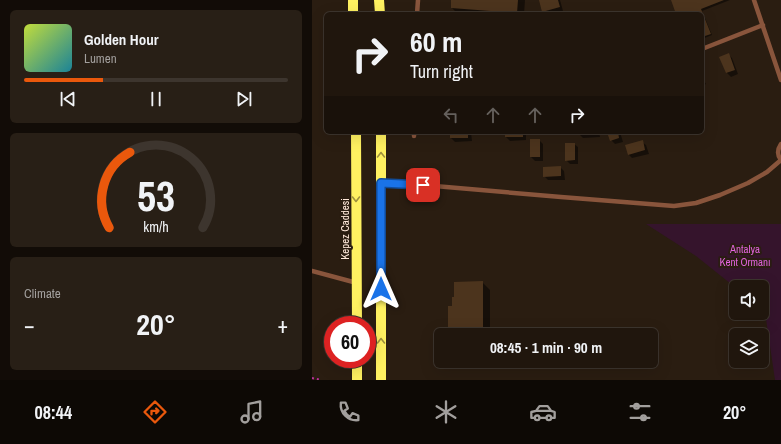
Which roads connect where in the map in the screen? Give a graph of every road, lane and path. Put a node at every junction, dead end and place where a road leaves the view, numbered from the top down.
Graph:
1 (353, 0) edge
2 (380, 0) edge
3 (418, 0) edge
4 (754, 0) edge
5 (353, 12) edge
6 (380, 12) edge
7 (417, 12) edge
8 (763, 25) junction
9 (704, 47) edge
10 (779, 65) edge
11 (781, 80) edge
12 (356, 134) edge
13 (381, 134) edge
14 (781, 144) edge
15 (781, 160) edge
16 (381, 183) junction
17 (312, 272) edge
18 (357, 283) junction
19 (357, 316) edge
20 (357, 368) edge
21 (312, 378) edge
22 (321, 380) edge
23 (357, 380) edge
24 (381, 380) edge

1 - 5 main road
2 - 6 main road
3 - 7 lane
4 - 8 lane
8 - 9 lane
8 - 10 lane
10 - 11 lane
12 -> 18 main road, Kepez Caddesi
16 -> 13 main road
14 - 15 lane
15 - 16 lane
24 -> 16 main road
17 - 18 lane
18 - 19 main road, Kepez Caddesi
20 - 23 main road
21 - 22 path

